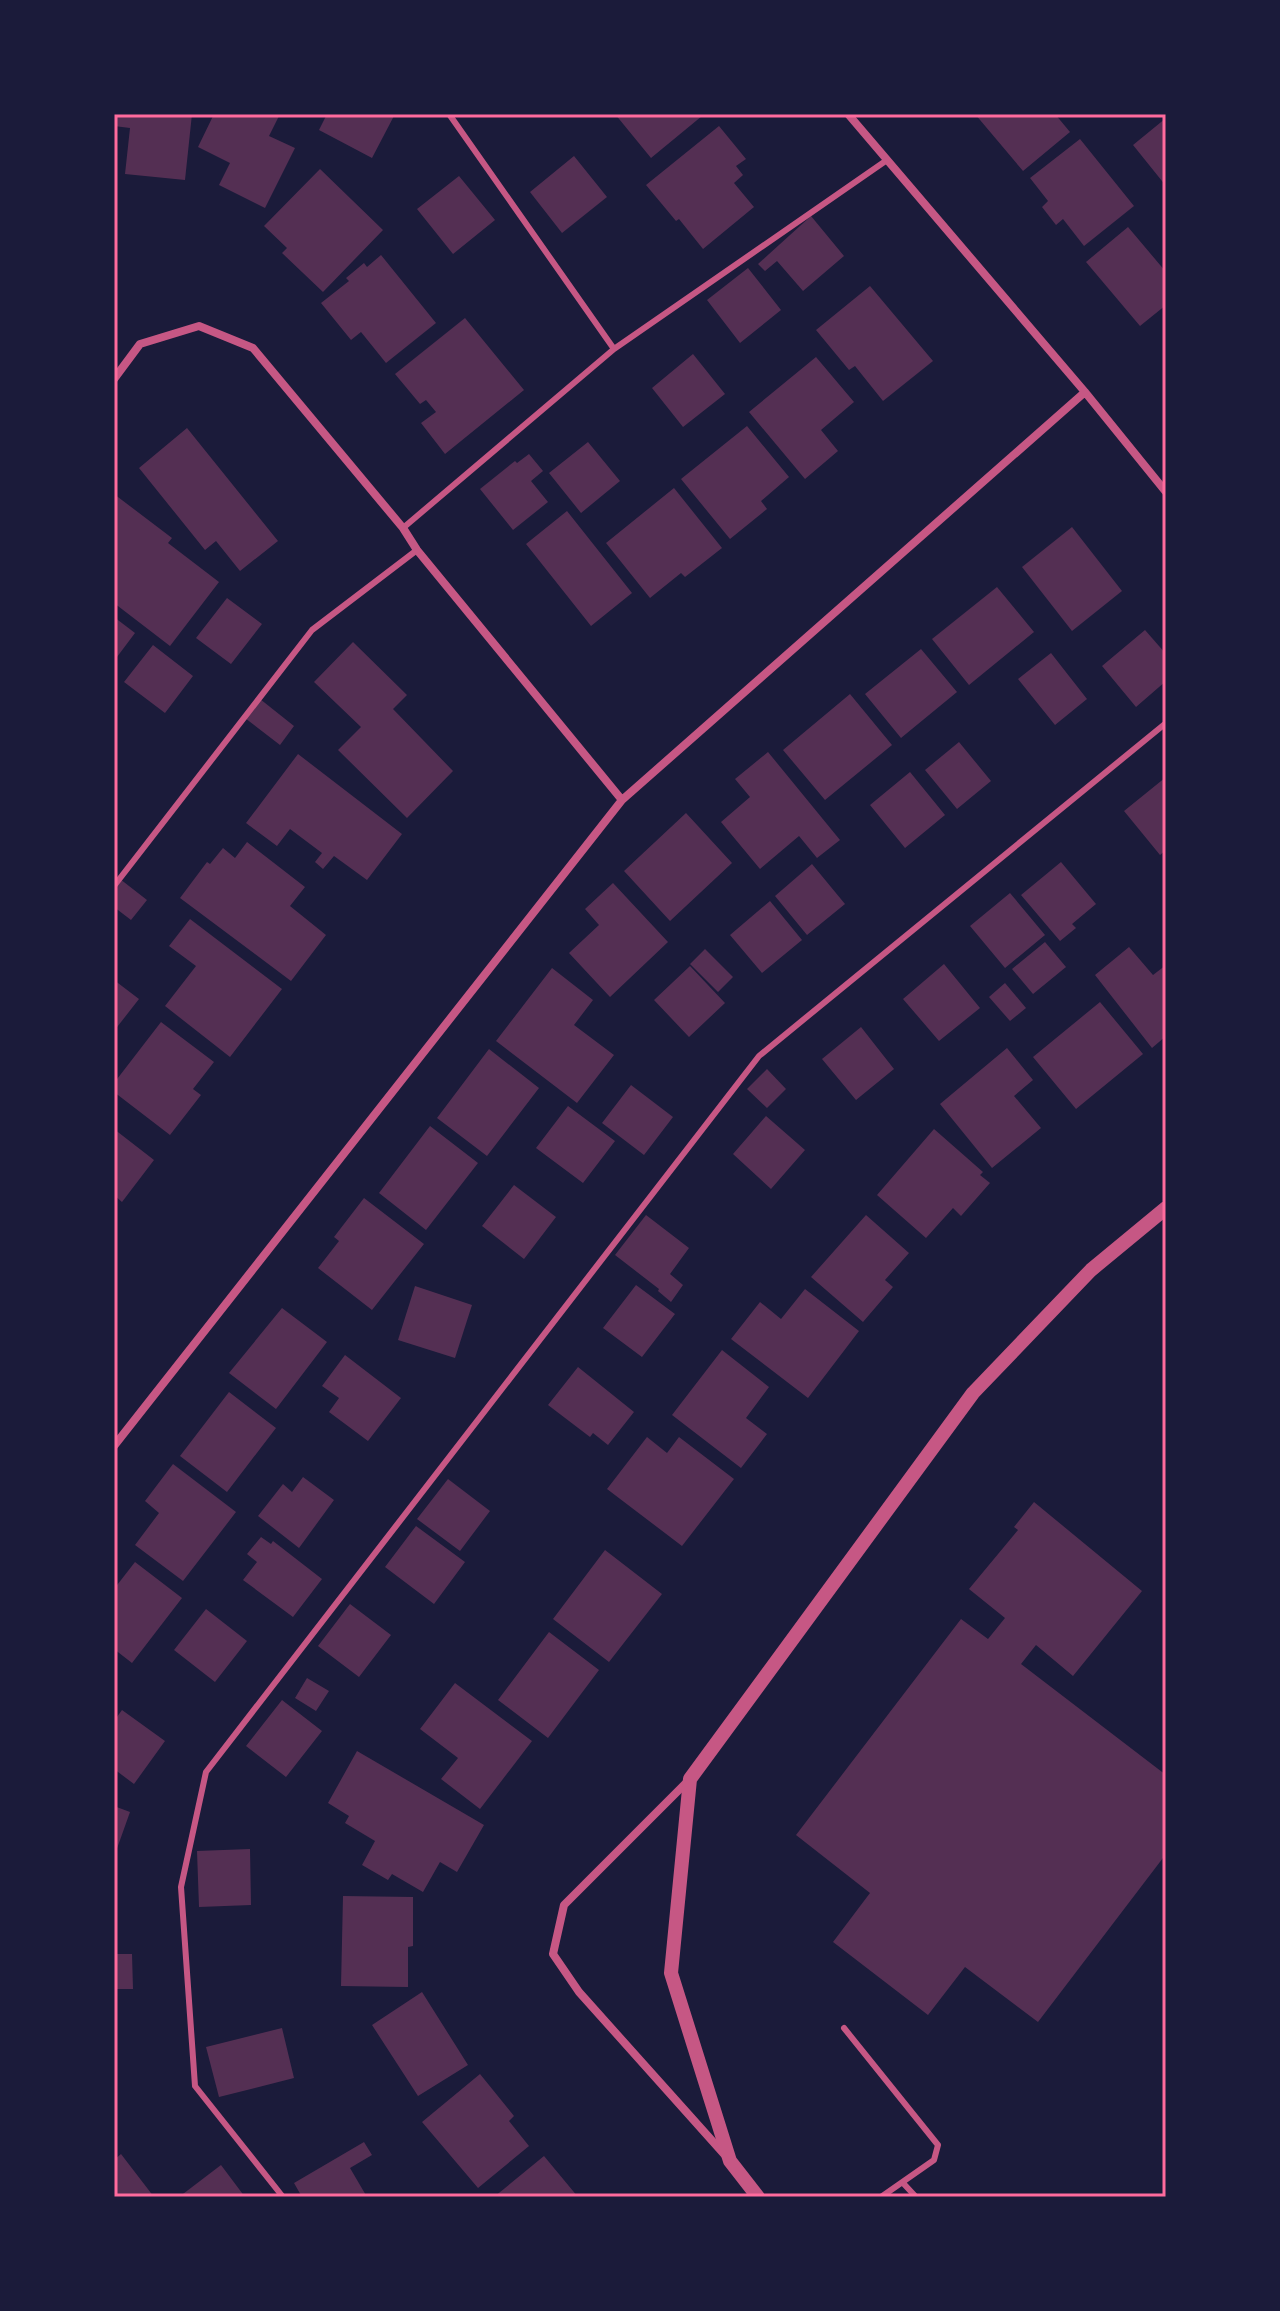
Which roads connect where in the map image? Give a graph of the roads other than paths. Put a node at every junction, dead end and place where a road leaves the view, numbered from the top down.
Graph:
1 (449, 114) edge
2 (848, 114) edge
3 (887, 160) junction
4 (614, 349) junction
5 (114, 379) edge
6 (1085, 392) junction
7 (1166, 492) edge
8 (403, 528) junction
9 (417, 550) junction
10 (1166, 723) edge
11 (622, 800) junction
12 (114, 886) edge
13 (1166, 1208) edge
14 (114, 1446) edge
15 (690, 1779) junction
16 (844, 2028) dead end
17 (730, 2161) junction
18 (903, 2183) junction
19 (283, 2197) edge
20 (758, 2197) edge
21 (881, 2197) edge
22 (916, 2197) edge

1 - 4 lane
2 - 3 street
3 - 4 lane
3 - 6 street
4 - 8 lane
5 - 8 street
6 - 7 street
6 - 11 street
8 - 9 street
9 - 11 street
9 - 12 lane
10 - 19 lane
11 - 14 street
13 - 15 street
15 - 17 street
15 - 17 street
16 - 18 lane
17 - 20 street
18 - 21 lane
18 - 22 lane

